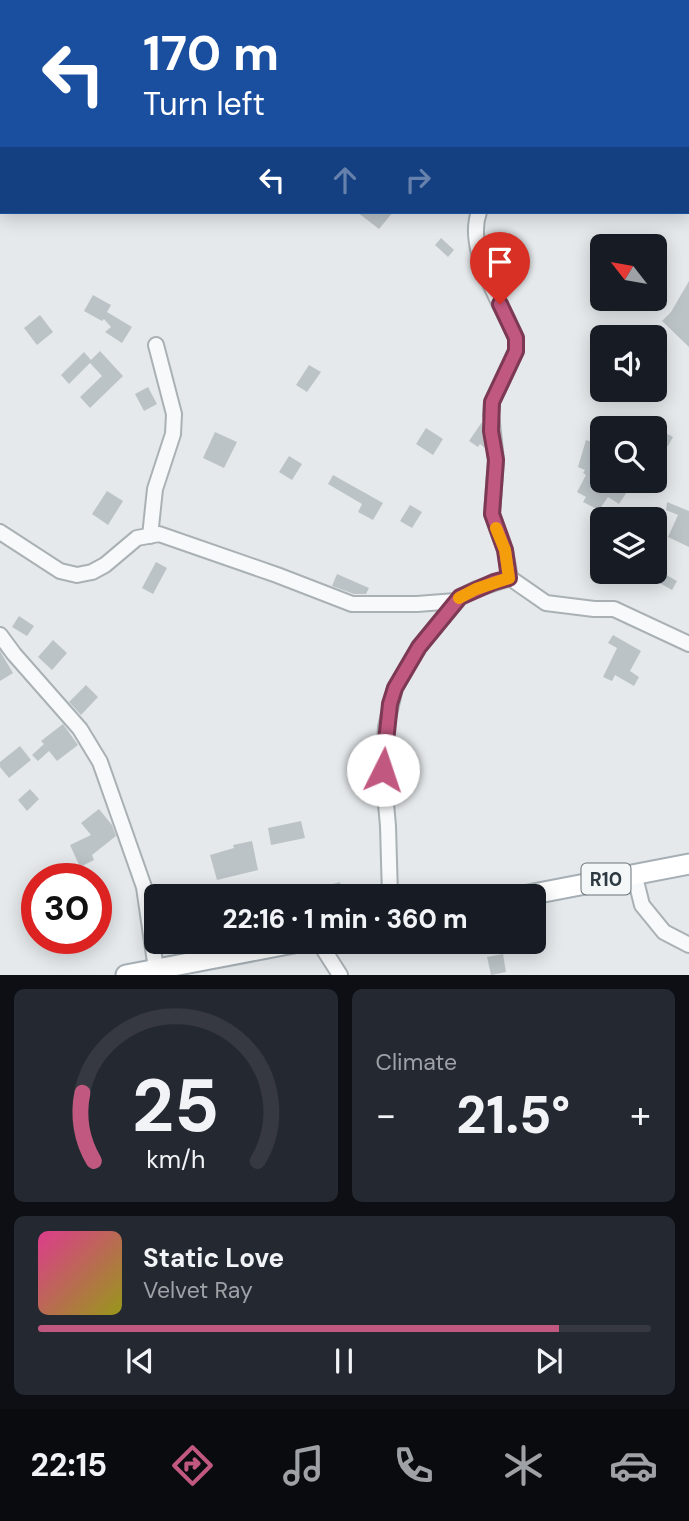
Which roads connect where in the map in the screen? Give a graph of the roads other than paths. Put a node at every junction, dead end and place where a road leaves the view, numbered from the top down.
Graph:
1 (478, 217) edge
2 (156, 345) dead end
3 (0, 532) edge
4 (150, 536) junction
5 (509, 578) junction
6 (456, 601) junction
7 (0, 635) edge
8 (689, 644) edge
9 (689, 864) edge
10 (634, 873) junction
11 (390, 884) edge
12 (546, 891) edge
13 (689, 944) edge
14 (241, 954) edge
15 (326, 954) edge
16 (155, 972) edge
17 (126, 975) edge
18 (340, 975) edge

1 - 5 street
2 - 4 street
3 - 4 street
4 - 6 street
5 - 6 street
5 - 8 street
6 - 11 street
7 - 16 street
9 - 10 main road, R10
10 - 12 main road, R10
10 - 13 street
14 - 16 main road
15 - 18 street
16 - 17 main road

